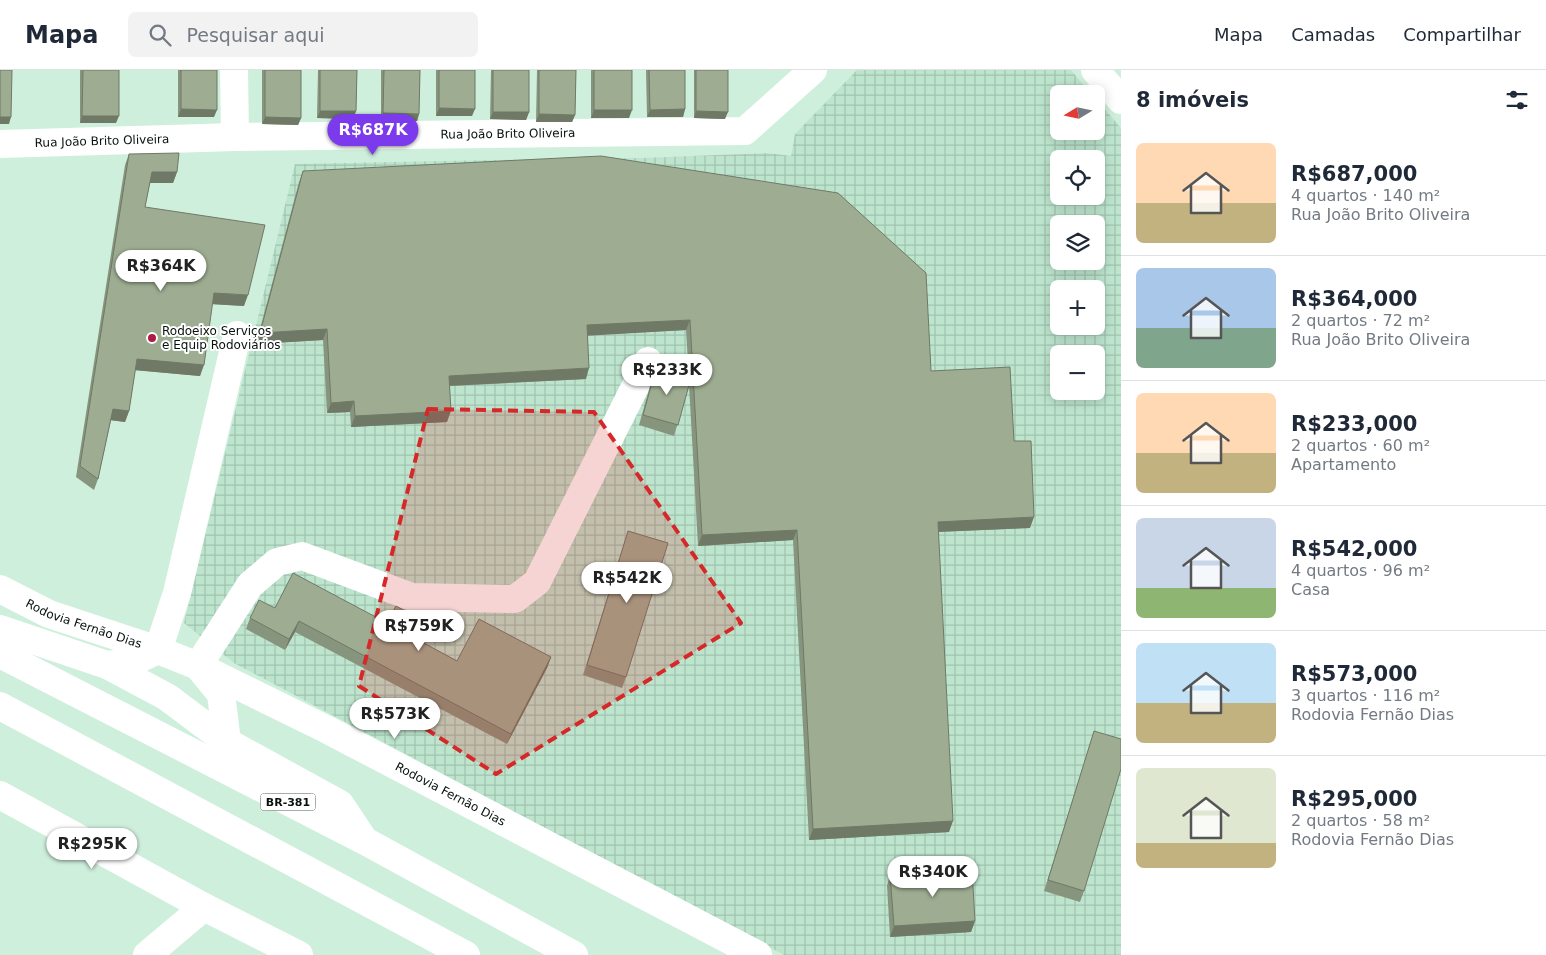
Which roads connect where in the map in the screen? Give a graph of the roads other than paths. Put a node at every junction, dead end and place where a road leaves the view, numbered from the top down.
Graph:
1 (234, 70) edge
2 (813, 70) edge
3 (1095, 70) edge
4 (1121, 100) edge
5 (235, 137) junction
6 (0, 144) edge
7 (237, 335) dead end
8 (648, 362) dead end
9 (0, 588) edge
10 (0, 629) edge
11 (158, 650) junction
12 (0, 654) edge
13 (107, 666) junction
14 (198, 666) junction
15 (0, 706) edge
16 (227, 742) junction
17 (0, 795) edge
18 (365, 841) junction
19 (204, 907) junction
20 (147, 955) edge
21 (299, 955) edge
22 (466, 955) edge
23 (574, 955) edge
24 (758, 955) edge

1 - 5 main road
2 - 5 main road, Rua João Brito Oliveira
3 - 4 main road
5 - 6 main road, Rua João Brito Oliveira
7 - 11 main road
8 - 14 main road
9 - 11 main road, Rodovia Fernão Dias
10 - 13 main road
11 - 13 main road
11 - 14 main road, Rodovia Fernão Dias
12 - 18 main road, BR-381
13 - 16 main road
14 - 16 main road
14 - 24 main road, Rodovia Fernão Dias
15 - 22 main road
16 - 18 main road
17 - 19 main road
18 - 23 main road, BR-381
19 - 20 main road
19 - 21 main road

